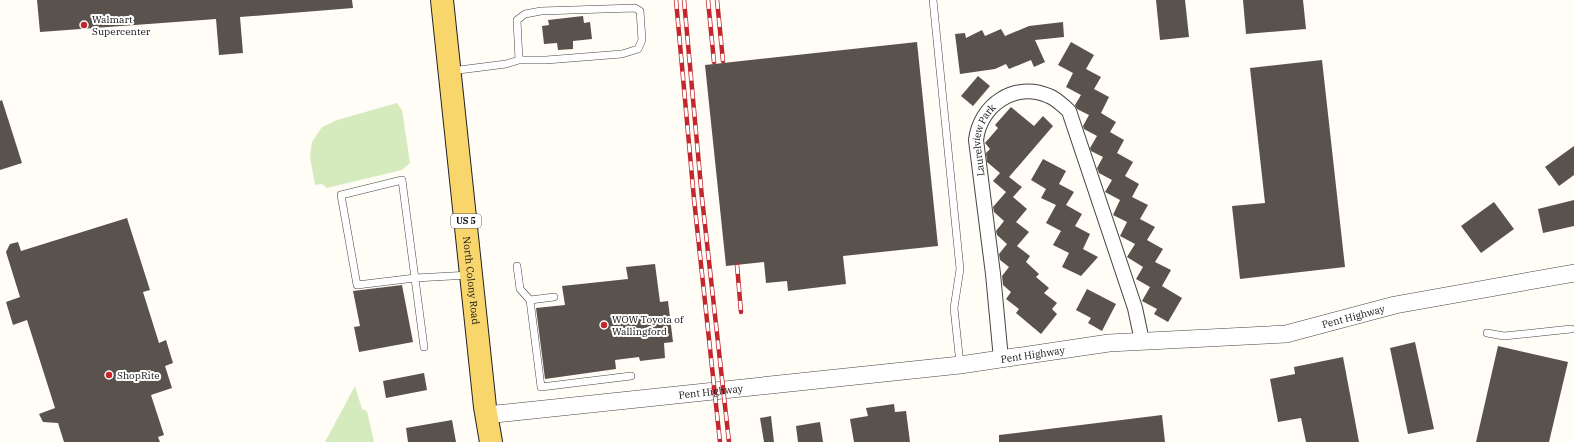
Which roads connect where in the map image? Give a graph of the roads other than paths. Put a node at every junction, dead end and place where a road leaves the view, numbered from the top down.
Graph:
1 (442, 0) edge
2 (933, 0) edge
3 (519, 60) junction
4 (450, 71) junction
5 (517, 266) dead end
6 (1574, 273) edge
7 (471, 275) junction
8 (416, 278) junction
9 (554, 297) dead end
10 (530, 300) junction
11 (1571, 329) dead end
12 (1487, 333) dead end
13 (1142, 341) junction
14 (424, 347) dead end
15 (1001, 359) junction
16 (960, 365) junction
17 (630, 376) dead end
18 (486, 415) junction
19 (491, 442) edge

1 - 4 main road, North Colony Road / US 5
2 - 16 lane
3 - 3 lane
3 - 4 lane
4 - 7 main road, North Colony Road / US 5
5 - 10 lane
6 - 13 street, Pent Highway
7 - 8 lane
7 - 18 main road, North Colony Road / US 5
8 - 8 lane
8 - 14 lane
9 - 10 lane
10 - 17 lane
11 - 12 lane
13 - 15 street, Pent Highway
13 - 15 street, Laurelview Park
15 - 16 street, Pent Highway
16 - 18 street, Pent Highway
18 - 19 main road, North Colony Road / US 5

